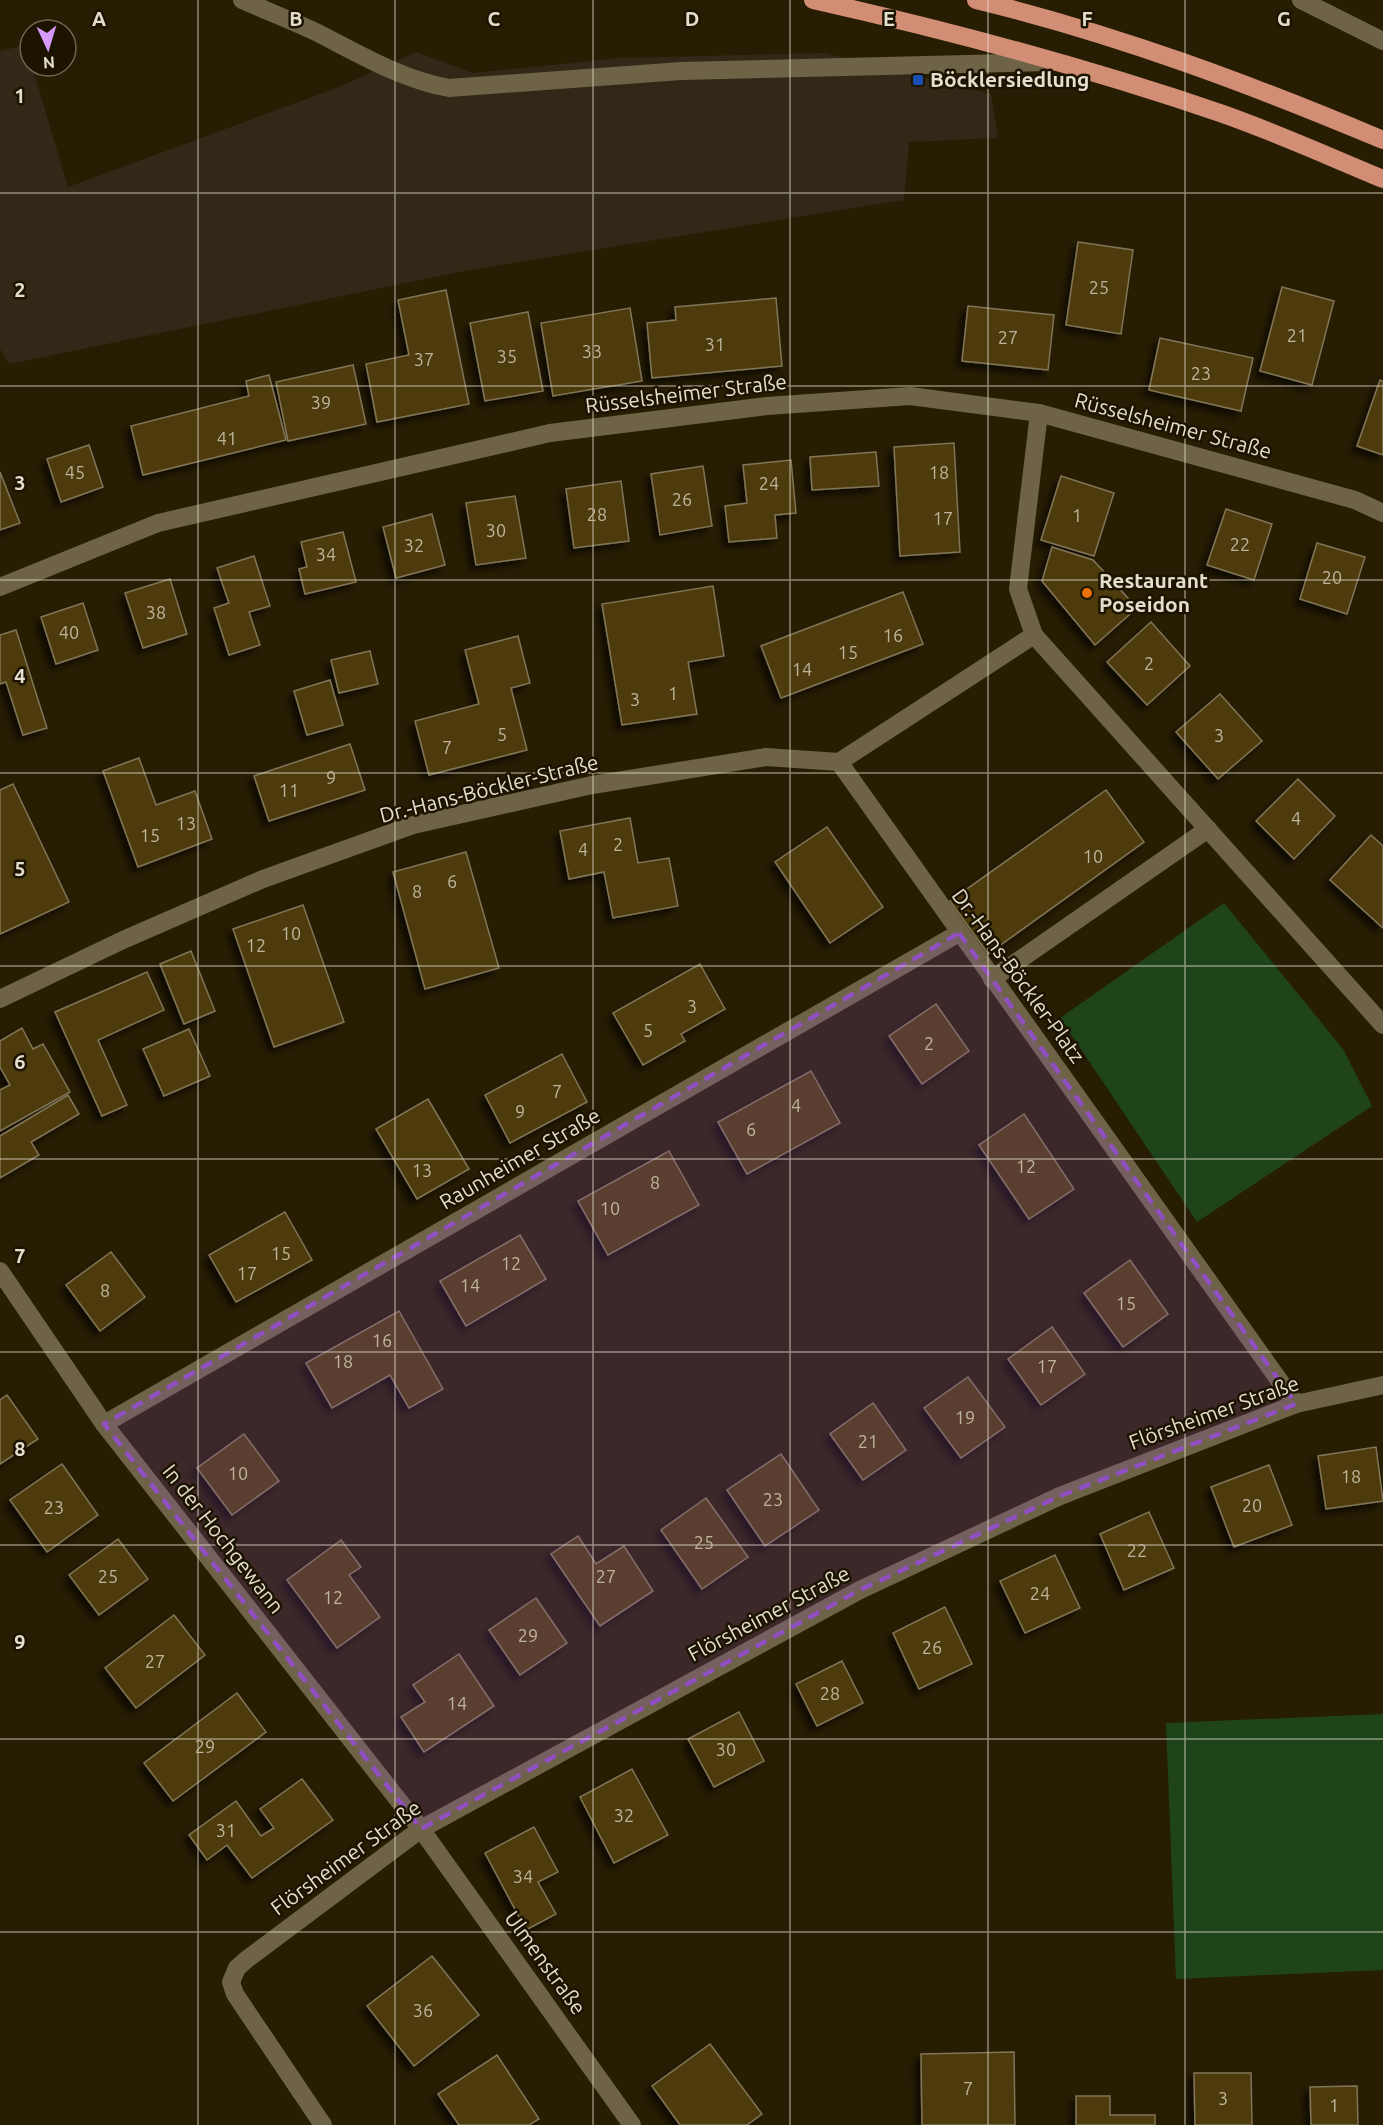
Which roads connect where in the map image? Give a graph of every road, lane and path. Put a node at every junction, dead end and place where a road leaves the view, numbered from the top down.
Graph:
1 (242, 0) edge
2 (813, 0) edge
3 (976, 0) edge
4 (1301, 0) edge
5 (1383, 41) edge
6 (1057, 62) junction
7 (1383, 140) edge
8 (1383, 179) edge
9 (1039, 413) junction
10 (1383, 513) edge
11 (0, 587) edge
12 (1034, 635) junction
13 (839, 762) junction
14 (1208, 829) junction
15 (959, 933) junction
16 (992, 978) junction
17 (0, 999) edge
18 (1383, 1025) edge
19 (0, 1271) edge
20 (1383, 1385) edge
21 (1296, 1404) junction
22 (104, 1424) junction
23 (421, 1828) junction
24 (323, 2125) edge
25 (632, 2125) edge

1 - 6 street
2 - 6 highway
3 - 7 highway
4 - 5 street
6 - 8 highway
9 - 10 street, Rüsselsheimer Straße
9 - 11 street, Rüsselsheimer Straße
9 - 12 street
12 - 13 street
12 - 14 street
13 - 15 street, Dr.-Hans-Böckler-Platz
13 - 17 street, Dr.-Hans-Böckler-Straße
14 - 16 street
14 - 18 street
15 - 16 street, Dr.-Hans-Böckler-Platz
15 - 22 street, Raunheimer Straße
16 - 21 street, Dr.-Hans-Böckler-Platz
19 - 22 street, In der Hochgewann
20 - 21 street, Flörsheimer Straße
21 - 23 street, Flörsheimer Straße
22 - 23 street, In der Hochgewann
23 - 24 street, Flörsheimer Straße
23 - 25 street, Ulmenstraße

